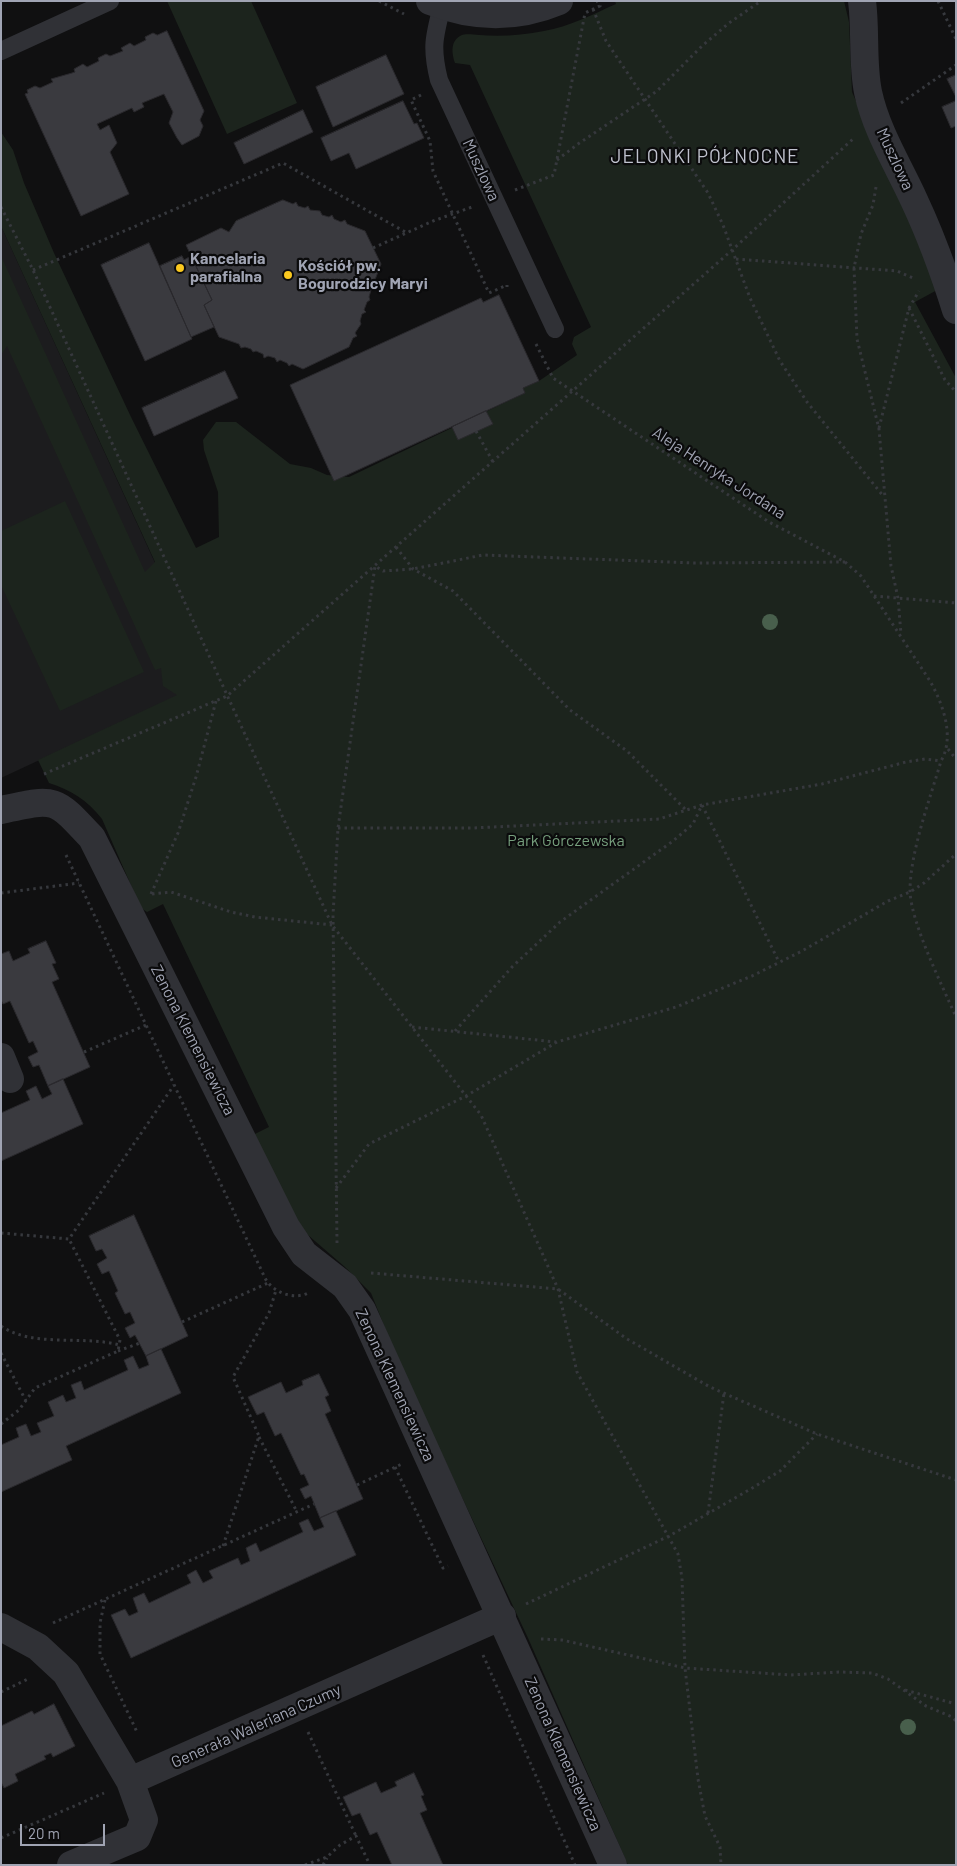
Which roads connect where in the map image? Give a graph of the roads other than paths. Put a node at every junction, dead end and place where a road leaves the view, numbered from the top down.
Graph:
1 (110, 1) edge
2 (560, 1) edge
3 (862, 1) edge
4 (427, 8) edge
5 (1, 51) edge
6 (956, 310) edge
7 (555, 329) dead end
8 (1, 810) edge
9 (507, 1627) junction
10 (11, 1632) edge
11 (130, 1781) junction
12 (71, 1865) edge
13 (613, 1865) edge

1 - 5 lane
2 - 4 street
3 - 6 street, Muszlowa
4 - 7 lane, Muszlowa
8 - 9 street, Zenona Klemensiewicza
9 - 11 street, Generała Waleriana Czumy
9 - 13 street, Zenona Klemensiewicza
10 - 11 street
11 - 12 street

